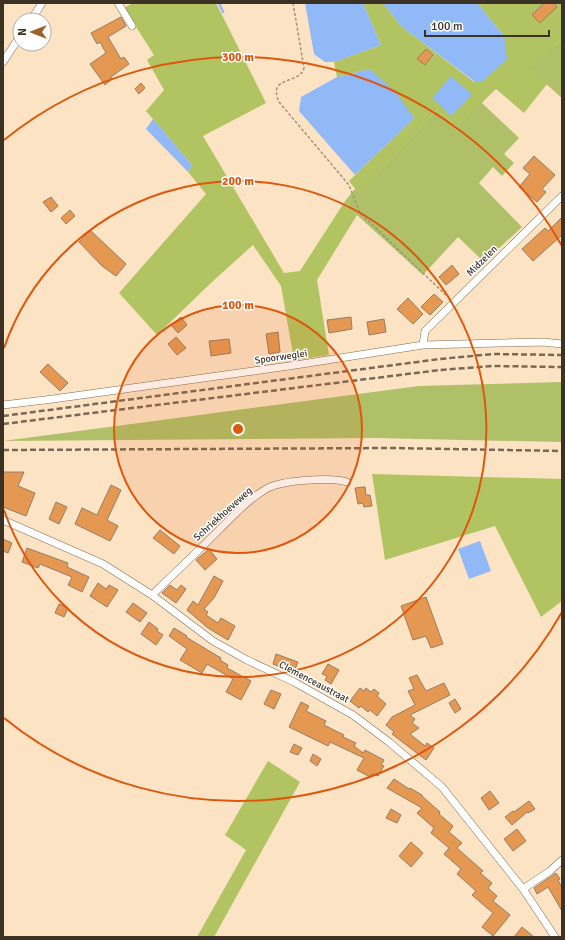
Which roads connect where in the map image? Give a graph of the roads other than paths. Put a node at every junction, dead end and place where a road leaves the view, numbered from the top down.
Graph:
1 (42, 3) edge
2 (118, 3) edge
3 (36, 12) edge
4 (132, 26) dead end
5 (12, 48) edge
6 (3, 62) edge
7 (562, 196) edge
8 (562, 344) edge
9 (423, 345) junction
10 (3, 405) edge
11 (347, 482) dead end
12 (3, 520) edge
13 (152, 595) junction
14 (562, 860) edge
15 (523, 889) junction
16 (555, 937) edge

1 - 3 street
2 - 4 street
5 - 6 street
7 - 9 street, Midzelen
8 - 9 street, Spoorweglei
9 - 10 street, Spoorweglei
11 - 13 street, Schriekhoeveweg
12 - 13 street, Clemenceaustraat
13 - 15 street, Clemenceaustraat
14 - 15 street
15 - 16 street, Clemenceaustraat

